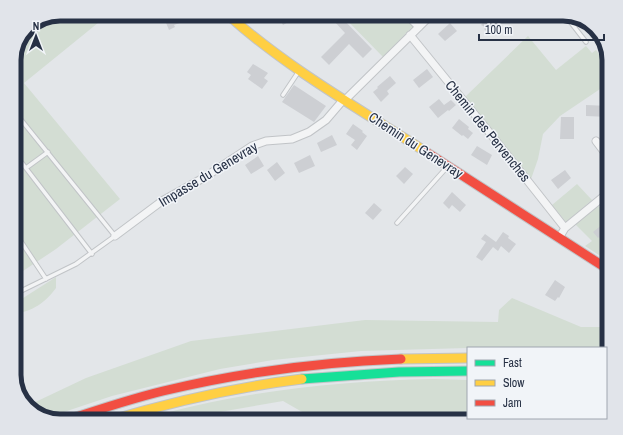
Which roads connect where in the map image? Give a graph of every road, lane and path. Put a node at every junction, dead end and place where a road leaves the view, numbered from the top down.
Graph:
1 (235, 21) edge
2 (414, 21) edge
3 (424, 21) edge
4 (570, 22) edge
5 (419, 26) junction
6 (410, 35) junction
7 (586, 42) dead end
8 (299, 70) junction
9 (283, 95) dead end
10 (345, 100) junction
11 (21, 119) edge
12 (596, 141) dead end
13 (602, 149) edge
14 (48, 152) junction
15 (21, 161) edge
16 (448, 166) junction
17 (26, 168) junction
18 (602, 198) edge
19 (397, 223) dead end
20 (565, 228) junction
21 (115, 236) junction
22 (559, 238) junction
23 (21, 242) edge
24 (92, 254) junction
25 (602, 266) edge
26 (46, 279) junction
27 (21, 291) edge
28 (467, 358) edge
29 (467, 371) edge
30 (86, 414) edge
31 (133, 414) edge

1 - 8 main road, Chemin du Genevray
2 - 5 street
3 - 5 street, Impasse du Genevray
4 - 7 lane
5 - 6 street, Impasse du Genevray
6 - 10 street, Impasse du Genevray
6 - 20 street, Chemin des Pervenches
8 - 9 lane
8 - 10 main road, Chemin du Genevray
10 - 16 main road, Chemin du Genevray
10 - 21 street, Impasse du Genevray
11 - 14 lane
12 - 13 street
14 - 17 lane
14 - 21 lane
15 - 17 lane
16 - 19 lane
16 - 22 main road, Chemin du Genevray
17 - 24 lane
18 - 20 street
20 - 22 street
21 - 24 lane
22 - 25 main road, Chemin du Genevray
23 - 26 lane
24 - 26 lane
26 - 27 lane
28 - 30 main road
29 - 31 main road

